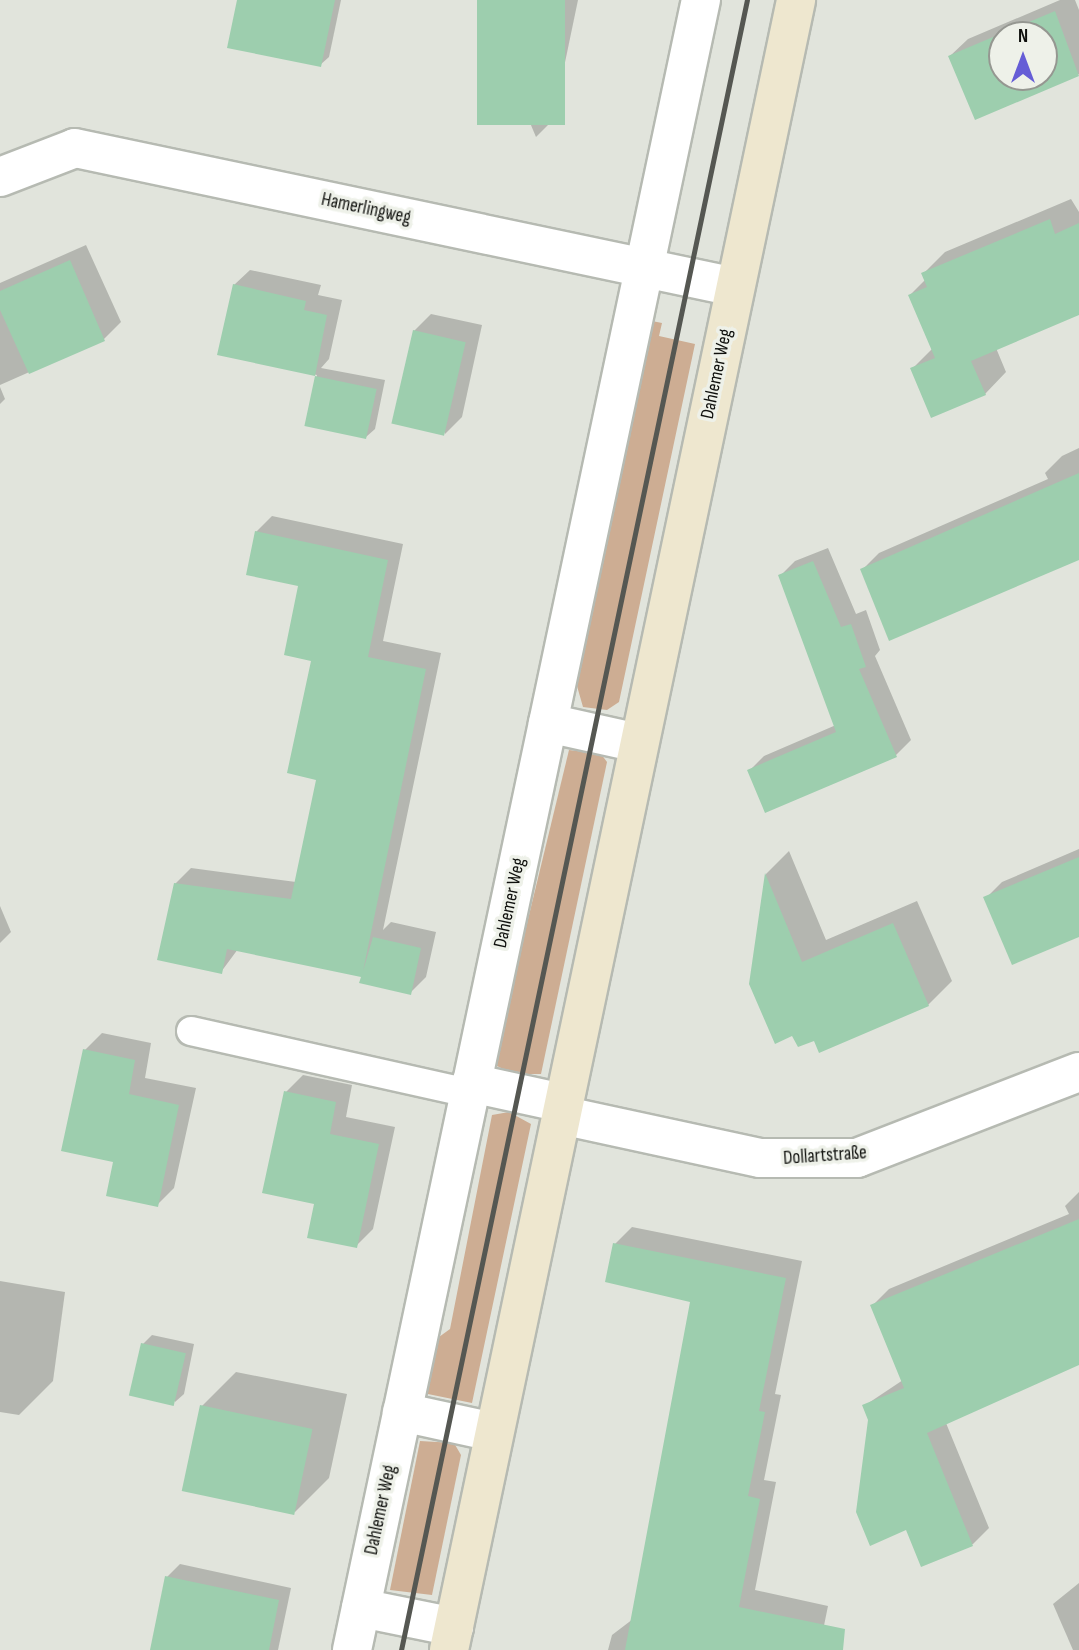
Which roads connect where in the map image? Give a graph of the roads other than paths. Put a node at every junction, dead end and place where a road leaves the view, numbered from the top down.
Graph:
1 (701, 0) edge
2 (789, 2) edge
3 (4, 165) edge
4 (645, 268) junction
5 (735, 287) junction
6 (548, 723) junction
7 (638, 743) junction
8 (191, 1031) dead end
9 (1079, 1072) edge
10 (470, 1088) junction
11 (562, 1109) junction
12 (402, 1412) junction
13 (494, 1432) junction
14 (361, 1608) junction
15 (451, 1639) edge
16 (352, 1650) edge

1 - 4 street, Dahlemer Weg
2 - 5 main road, Dahlemer Weg
3 - 4 street, Hamerlingweg
4 - 5 street, Hamerlingweg
4 - 6 street, Dahlemer Weg
5 - 7 main road, Dahlemer Weg
6 - 7 street
6 - 10 street, Dahlemer Weg
7 - 11 main road, Dahlemer Weg
8 - 10 lane
9 - 11 street, Dollartstraße
10 - 11 street
10 - 12 street, Dahlemer Weg
11 - 13 main road, Dahlemer Weg
12 - 13 street
12 - 14 street, Dahlemer Weg
13 - 15 main road, Dahlemer Weg
14 - 15 street, Dahlemer Weg
14 - 16 street, Dahlemer Weg

